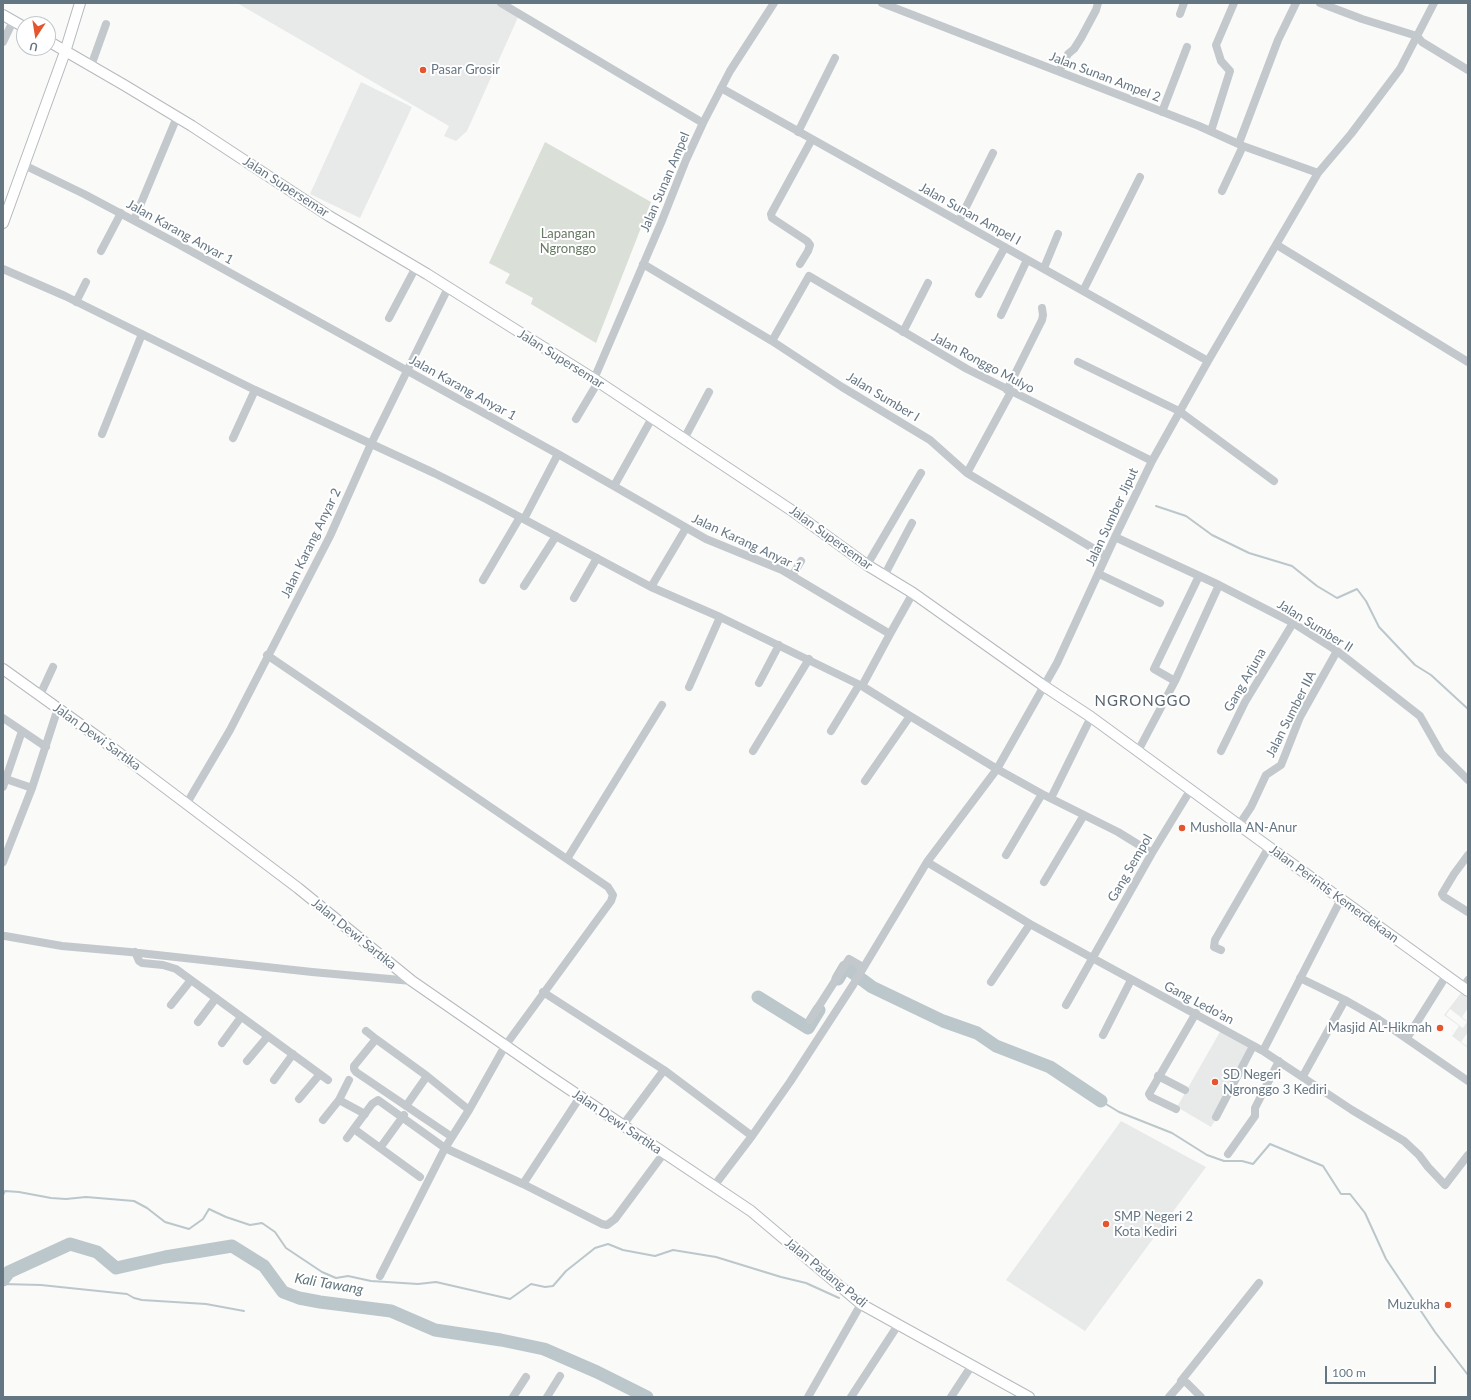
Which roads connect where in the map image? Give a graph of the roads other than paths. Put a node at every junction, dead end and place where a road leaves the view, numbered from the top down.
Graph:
1 (80, 3) edge
2 (501, 3) edge
3 (774, 3) edge
4 (882, 3) edge
5 (1098, 3) edge
6 (1184, 3) edge
7 (1234, 3) edge
8 (1296, 3) edge
9 (1320, 3) edge
10 (1434, 3) edge
11 (1180, 14) dead end
12 (3, 15) edge
13 (13, 21) junction
14 (16, 23) edge
15 (106, 24) dead end
16 (1417, 36) junction
17 (3, 42) edge
18 (56, 46) edge
19 (1187, 46) dead end
20 (64, 52) junction
21 (835, 58) dead end
22 (91, 66) junction
23 (1468, 70) edge
24 (1059, 71) junction
25 (721, 88) junction
26 (1162, 112) junction
27 (177, 117) junction
28 (703, 123) junction
29 (1211, 131) junction
30 (798, 132) junction
31 (812, 139) junction
32 (1241, 144) junction
33 (993, 153) dead end
34 (24, 165) junction
35 (1318, 173) junction
36 (1140, 177) dead end
37 (1222, 192) dead end
38 (121, 213) junction
39 (4, 219) edge
40 (134, 220) junction
41 (959, 221) junction
42 (1058, 234) dead end
43 (1276, 245) junction
44 (1005, 247) junction
45 (101, 251) dead end
46 (1027, 260) junction
47 (643, 264) junction
48 (800, 264) dead end
49 (416, 267) junction
50 (1044, 268) junction
51 (3, 269) edge
52 (86, 282) dead end
53 (928, 283) dead end
54 (448, 288) junction
55 (1083, 291) junction
56 (979, 294) dead end
57 (76, 302) junction
58 (1042, 308) dead end
59 (1002, 315) dead end
60 (388, 318) dead end
61 (903, 332) junction
62 (142, 334) junction
63 (772, 341) junction
64 (1208, 361) junction
65 (1078, 362) dead end
66 (1468, 362) edge
67 (408, 372) junction
68 (596, 380) junction
69 (255, 390) junction
70 (1009, 391) junction
71 (709, 392) dead end
72 (1179, 411) junction
73 (652, 418) junction
74 (576, 419) dead end
75 (102, 434) dead end
76 (233, 438) dead end
77 (684, 439) junction
78 (371, 444) junction
79 (558, 454) junction
80 (1152, 461) junction
81 (921, 473) dead end
82 (967, 473) junction
83 (1274, 481) dead end
84 (614, 486) junction
85 (522, 518) junction
86 (912, 523) dead end
87 (686, 528) junction
88 (556, 536) junction
89 (1115, 537) junction
90 (1106, 556) junction
91 (597, 558) junction
92 (801, 561) dead end
93 (867, 565) junction
94 (1099, 574) junction
95 (792, 576) junction
96 (884, 576) junction
97 (1199, 576) junction
98 (483, 580) dead end
99 (1219, 585) junction
100 (524, 586) dead end
101 (651, 588) junction
102 (913, 593) junction
103 (574, 598) dead end
104 (1160, 603) dead end
105 (720, 617) junction
106 (1292, 623) junction
107 (890, 634) junction
108 (779, 645) junction
109 (1337, 651) junction
110 (267, 655) junction
111 (809, 659) junction
112 (53, 667) dead end
113 (3, 669) edge
114 (1175, 681) junction
115 (759, 683) dead end
116 (861, 686) junction
117 (1044, 686) junction
118 (689, 687) dead end
119 (40, 695) junction
120 (662, 705) dead end
121 (58, 708) junction
122 (910, 716) junction
123 (1091, 717) junction
124 (3, 718) edge
125 (22, 731) junction
126 (831, 731) dead end
127 (46, 747) junction
128 (752, 751) dead end
129 (1138, 751) junction
130 (1221, 751) dead end
131 (997, 769) junction
132 (1468, 780) edge
133 (865, 781) dead end
134 (4, 782) edge
135 (32, 788) junction
136 (1191, 790) junction
137 (1042, 794) junction
138 (1052, 798) junction
139 (187, 804) junction
140 (1084, 815) junction
141 (1239, 825) junction
142 (1269, 848) junction
143 (1152, 852) junction
144 (1006, 855) dead end
145 (1468, 856) edge
146 (567, 859) junction
147 (3, 862) edge
148 (927, 862) junction
149 (1044, 882) dead end
150 (1341, 899) junction
151 (1468, 912) edge
152 (1030, 924) junction
153 (4, 937) edge
154 (1221, 950) dead end
155 (135, 952) junction
156 (1092, 959) junction
157 (862, 969) junction
158 (1446, 976) junction
159 (1300, 978) junction
160 (191, 980) junction
161 (1131, 980) junction
162 (412, 981) junction
163 (991, 982) dead end
164 (1466, 986) edge
165 (543, 992) junction
166 (216, 998) junction
167 (1345, 1000) junction
168 (171, 1005) dead end
169 (1066, 1006) dead end
170 (1196, 1013) junction
171 (241, 1017) junction
172 (810, 1020) dead end
173 (198, 1022) dead end
174 (366, 1031) dead end
175 (1103, 1035) dead end
176 (268, 1036) junction
177 (376, 1038) junction
178 (1407, 1038) junction
179 (222, 1043) dead end
180 (505, 1046) junction
181 (1254, 1046) junction
182 (1263, 1051) junction
183 (293, 1054) junction
184 (247, 1061) dead end
185 (1279, 1061) junction
186 (664, 1070) junction
187 (320, 1074) junction
188 (427, 1076) junction
189 (1158, 1076) junction
190 (1303, 1076) junction
191 (274, 1080) dead end
192 (328, 1080) dead end
193 (349, 1080) dead end
194 (1468, 1081) edge
195 (1185, 1090) dead end
196 (580, 1097) junction
197 (299, 1099) dead end
198 (339, 1100) junction
199 (408, 1107) junction
200 (1176, 1109) dead end
201 (469, 1110) junction
202 (365, 1114) junction
203 (1216, 1117) dead end
204 (402, 1118) junction
205 (322, 1120) dead end
206 (623, 1126) junction
207 (354, 1129) junction
208 (752, 1136) junction
209 (452, 1137) junction
210 (347, 1138) dead end
211 (380, 1148) junction
212 (445, 1148) junction
213 (664, 1153) junction
214 (1228, 1154) dead end
215 (1468, 1155) edge
216 (420, 1177) dead end
217 (523, 1184) junction
218 (714, 1186) junction
219 (380, 1276) dead end
220 (1259, 1283) dead end
221 (861, 1304) junction
222 (898, 1325) junction
223 (972, 1366) junction
224 (560, 1376) dead end
225 (526, 1377) dead end
226 (1182, 1381) junction
227 (513, 1397) edge
228 (547, 1397) edge
229 (808, 1397) edge
230 (851, 1397) edge
231 (951, 1397) edge
232 (1029, 1397) edge
233 (1169, 1397) edge
234 (1201, 1397) edge

1 - 20 main road
2 - 28 street
3 - 25 street, Jalan Sunan Ampel
4 - 24 street, Jalan Sunan Ampel 2
5 - 24 street
6 - 11 street
7 - 29 street
8 - 32 street
9 - 16 street
10 - 16 street, Jalan Sumber Jiput
12 - 13 main road
13 - 14 main road
13 - 17 street
15 - 22 street
16 - 23 street
16 - 35 street, Jalan Sumber Jiput
18 - 20 main road, Jalan Supersemar
19 - 26 street
20 - 22 main road, Jalan Supersemar
20 - 34 main road
21 - 30 street
22 - 27 main road, Jalan Supersemar
24 - 26 street, Jalan Sunan Ampel 2
25 - 28 street, Jalan Sunan Ampel
25 - 30 street, Jalan Sunan Ampel I
26 - 29 street, Jalan Sunan Ampel 2
27 - 40 street
27 - 49 main road, Jalan Supersemar
28 - 47 street, Jalan Sunan Ampel
29 - 32 street, Jalan Sunan Ampel 2
30 - 31 street, Jalan Sunan Ampel I
31 - 41 street, Jalan Sunan Ampel I
31 - 48 street
32 - 35 street, Jalan Sunan Ampel 2
32 - 37 street
33 - 41 street
34 - 38 street, Jalan Karang Anyar 1
34 - 39 main road
35 - 43 street, Jalan Sumber Jiput
36 - 55 street
38 - 40 street, Jalan Karang Anyar 1
38 - 45 street
40 - 67 street, Jalan Karang Anyar 1
41 - 44 street, Jalan Sunan Ampel I
42 - 50 street
43 - 64 street, Jalan Sumber Jiput
43 - 66 street
44 - 46 street, Jalan Sunan Ampel I
44 - 56 street
46 - 50 street, Jalan Sunan Ampel I
46 - 59 street
47 - 63 street, Jalan Sumber I
47 - 68 street, Jalan Sunan Ampel
49 - 54 main road, Jalan Supersemar
49 - 60 street
50 - 55 street, Jalan Sunan Ampel I
51 - 57 street
52 - 57 street
53 - 61 street
54 - 67 street, Jalan Karang Anyar 2
54 - 68 main road, Jalan Supersemar
55 - 64 street, Jalan Sunan Ampel I
57 - 62 street
58 - 70 street
61 - 63 street, Jalan Ronggo Mulyo
61 - 70 street, Jalan Ronggo Mulyo
62 - 69 street
62 - 75 street
63 - 82 street, Jalan Sumber I
64 - 72 street, Jalan Sumber Jiput
65 - 72 street
67 - 78 street, Jalan Karang Anyar 2
67 - 79 street, Jalan Karang Anyar 1
68 - 73 main road, Jalan Supersemar
68 - 74 street, Jalan Sunan Ampel
69 - 76 street
69 - 78 street
70 - 80 street, Jalan Ronggo Mulyo
70 - 82 street
71 - 77 street
72 - 80 street, Jalan Sumber Jiput
72 - 83 street
73 - 77 main road, Jalan Supersemar
73 - 84 street
77 - 93 main road, Jalan Supersemar
78 - 85 street
78 - 110 street, Jalan Karang Anyar 2
79 - 84 street, Jalan Karang Anyar 1
79 - 85 street
80 - 89 street, Jalan Sumber Jiput
81 - 93 street
82 - 90 street, Jalan Sumber I
84 - 87 street, Jalan Karang Anyar 1
85 - 88 street
85 - 98 street
86 - 96 street
87 - 95 street, Jalan Karang Anyar 1
87 - 101 street
88 - 91 street
88 - 100 street
89 - 90 street, Jalan Sumber Jiput
89 - 97 street, Jalan Sumber II
90 - 94 street, Jalan Sumber Jiput
91 - 101 street
91 - 103 street
92 - 95 street
93 - 96 main road, Jalan Supersemar
94 - 104 street
94 - 117 street, Jalan Sumber Jiput
95 - 107 street, Jalan Karang Anyar 1
96 - 102 main road, Jalan Supersemar
97 - 99 street, Jalan Sumber II
97 - 114 street
99 - 106 street, Jalan Sumber II
99 - 114 street
101 - 105 street
102 - 107 street
102 - 117 main road, Jalan Supersemar
105 - 108 street
105 - 118 street
106 - 109 street, Jalan Sumber II
106 - 130 street, Gang Arjuna
107 - 116 street
108 - 111 street
108 - 115 street
109 - 132 street, Jalan Sumber II
109 - 141 street, Jalan Sumber IIA
110 - 139 street, Jalan Karang Anyar 2
110 - 146 street
111 - 116 street
111 - 128 street
112 - 119 street
113 - 119 main road, Jalan Dewi Sartika
114 - 129 street
116 - 122 street
116 - 126 street
117 - 123 main road, Jalan Perintis Kemerdekaan
117 - 131 street, Jalan Sumber Jiput
119 - 121 main road, Jalan Dewi Sartika
120 - 146 street
121 - 127 street
121 - 139 main road, Jalan Dewi Sartika
122 - 131 street
122 - 133 street
123 - 129 main road, Jalan Perintis Kemerdekaan
123 - 138 street
124 - 125 street
125 - 127 street
125 - 134 street
127 - 135 street
129 - 136 main road, Jalan Perintis Kemerdekaan
131 - 137 street
131 - 148 street, Jalan Sumber Jiput
134 - 135 street
135 - 147 street
136 - 141 main road, Jalan Perintis Kemerdekaan
136 - 143 street, Gang Sempol
137 - 138 street
137 - 144 street
138 - 140 street
139 - 162 main road, Jalan Dewi Sartika
140 - 143 street
140 - 149 street
141 - 142 main road, Jalan Perintis Kemerdekaan
142 - 150 main road, Jalan Perintis Kemerdekaan
142 - 154 street
143 - 156 street, Gang Sempol
145 - 151 street
146 - 165 street
148 - 152 street, Gang Ledo'an
148 - 157 street, Jalan Sumber Jiput
150 - 158 main road, Jalan Perintis Kemerdekaan
150 - 159 street
152 - 156 street, Gang Ledo'an
152 - 163 street
153 - 155 street
155 - 160 street
155 - 162 street
156 - 161 street, Gang Ledo'an
156 - 169 street, Gang Sempol
157 - 172 street
157 - 208 street, Jalan Sumber Jiput
158 - 164 main road, Jalan Perintis Kemerdekaan
158 - 178 street
159 - 167 street
159 - 182 street
160 - 166 street
160 - 168 street
161 - 170 street, Gang Ledo'an
161 - 175 street
162 - 180 main road, Jalan Dewi Sartika
165 - 180 street
165 - 186 street
166 - 171 street
166 - 173 street
167 - 178 street
167 - 190 street
170 - 181 street, Gang Ledo'an
170 - 189 street
171 - 176 street
171 - 179 street
174 - 177 street
176 - 183 street
176 - 184 street
177 - 188 street
177 - 199 street
178 - 194 street
180 - 196 main road, Jalan Dewi Sartika
180 - 201 street
181 - 182 street, Gang Ledo'an
181 - 203 street
182 - 185 street, Gang Ledo'an
183 - 187 street
183 - 191 street
185 - 190 street, Gang Ledo'an
185 - 214 street
186 - 206 street
186 - 208 street
187 - 192 street
187 - 197 street
188 - 199 street
188 - 201 street
189 - 195 street
189 - 200 street
190 - 215 street, Gang Ledo'an
193 - 198 street
196 - 206 main road, Jalan Dewi Sartika
196 - 217 street
198 - 202 street
198 - 205 street
199 - 204 street
199 - 209 street
201 - 209 street
202 - 204 street
202 - 207 street
204 - 211 street
204 - 212 street
206 - 213 main road, Jalan Dewi Sartika
207 - 210 street
207 - 211 street
208 - 218 street, Jalan Sumber Jiput
209 - 212 street
211 - 216 street
212 - 217 street
212 - 219 street
213 - 217 street
213 - 218 main road, Jalan Dewi Sartika
218 - 221 main road, Jalan Padang Padi
220 - 226 street
221 - 222 main road, Jalan Padang Padi
221 - 229 street
222 - 223 main road, Jalan Padang Padi
222 - 230 street
223 - 231 street
223 - 232 main road, Jalan Padang Padi
224 - 228 street
225 - 227 street
226 - 233 street
226 - 234 street

